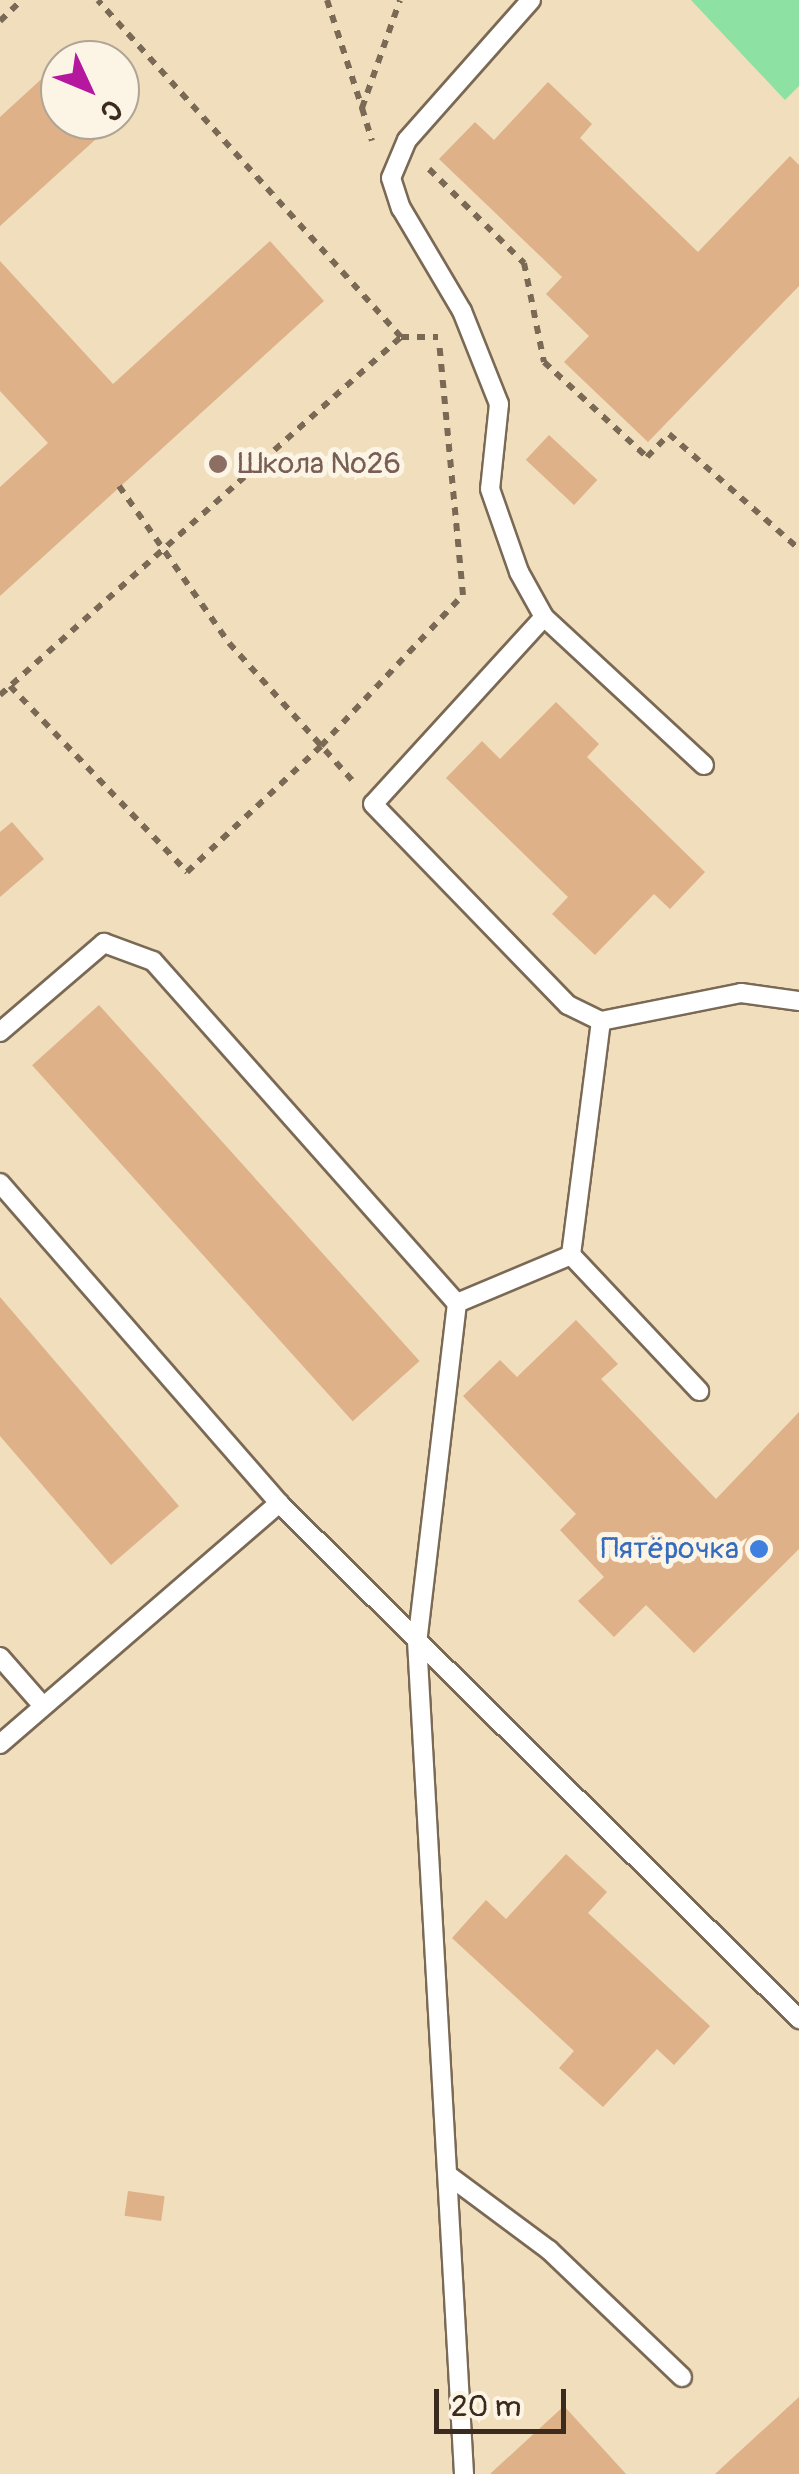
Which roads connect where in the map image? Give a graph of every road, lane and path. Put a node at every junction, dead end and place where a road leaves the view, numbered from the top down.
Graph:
1 (22, 0) edge
2 (98, 0) edge
3 (328, 0) edge
4 (400, 0) edge
5 (531, 0) edge
6 (0, 21) edge
7 (362, 108) junction
8 (373, 143) dead end
9 (425, 159) dead end
10 (437, 324) dead end
11 (402, 336) junction
12 (438, 337) junction
13 (119, 486) dead end
14 (164, 548) junction
15 (799, 548) edge
16 (544, 617) junction
17 (10, 686) junction
18 (0, 696) edge
19 (321, 746) junction
20 (704, 765) dead end
21 (373, 804) junction
22 (799, 1000) edge
23 (601, 1021) junction
24 (0, 1032) edge
25 (0, 1184) edge
26 (571, 1255) junction
27 (457, 1303) junction
28 (699, 1391) dead end
29 (279, 1504) junction
30 (417, 1641) junction
31 (0, 1658) edge
32 (43, 1706) junction
33 (0, 1744) edge
34 (799, 2019) edge
35 (448, 2175) junction
36 (682, 2377) dead end
37 (464, 2474) edge

1 - 6 path
2 - 11 path
3 - 7 path
4 - 7 path
5 - 16 lane
7 - 8 path
9 - 15 path
10 - 12 path
11 - 12 path
11 - 14 path
12 - 19 path
13 - 14 path
14 - 17 path
14 - 19 path
16 - 20 lane
16 - 21 lane
17 - 18 path
17 - 19 path
19 - 21 path
21 - 23 lane
22 - 23 lane
23 - 26 lane
24 - 27 lane
25 - 29 lane
26 - 27 lane
26 - 28 lane
27 - 30 lane
29 - 30 lane
29 - 32 lane
30 - 34 lane
30 - 35 lane
31 - 32 lane
32 - 33 lane
35 - 36 lane
35 - 37 lane

